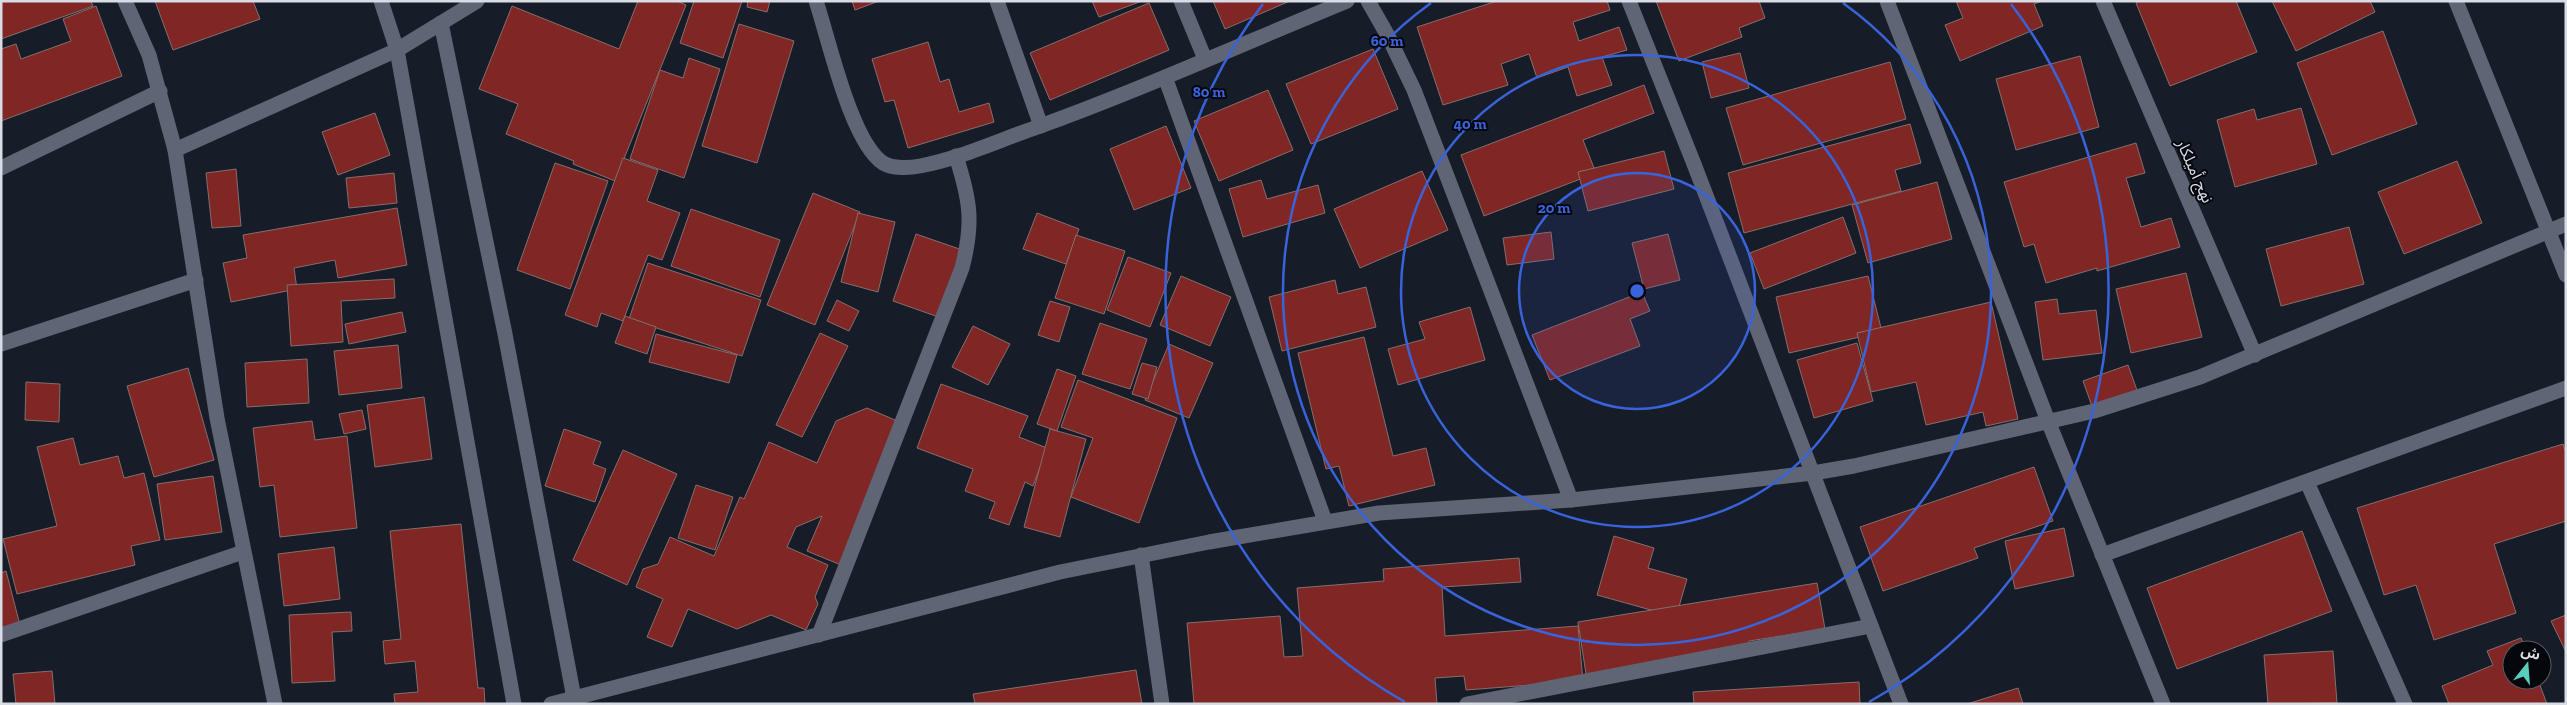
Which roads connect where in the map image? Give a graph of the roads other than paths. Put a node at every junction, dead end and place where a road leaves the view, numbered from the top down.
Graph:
1 (125, 1) edge
2 (381, 1) edge
3 (477, 1) edge
4 (816, 1) edge
5 (997, 1) edge
6 (1181, 1) edge
7 (1347, 1) edge
8 (1368, 1) edge
9 (1629, 1) edge
10 (1887, 1) edge
11 (2103, 1) edge
12 (2456, 1) edge
13 (441, 23) junction
14 (396, 50) junction
15 (1205, 59) junction
16 (1165, 77) junction
17 (160, 91) junction
18 (1041, 126) junction
19 (175, 150) junction
20 (956, 156) junction
21 (1, 168) edge
22 (2566, 224) edge
23 (2548, 232) junction
24 (2566, 275) edge
25 (196, 280) junction
26 (1, 344) edge
27 (2255, 355) junction
28 (2566, 388) edge
29 (2048, 421) junction
30 (1814, 473) junction
31 (2307, 482) junction
32 (1571, 500) junction
33 (1325, 521) junction
34 (243, 552) junction
35 (1141, 555) junction
36 (2102, 555) junction
37 (1871, 626) junction
38 (1, 635) edge
39 (818, 635) junction
40 (574, 698) junction
41 (275, 704) edge
42 (514, 704) edge
43 (551, 704) edge
44 (1162, 704) edge
45 (1467, 704) edge
46 (1902, 704) edge
47 (2163, 704) edge
48 (2405, 704) edge

1 - 17 street
2 - 14 street
3 - 13 street
4 - 20 street
5 - 18 street
6 - 15 street
7 - 15 street
8 - 32 street
9 - 30 street
10 - 29 street
11 - 27 street, نهج أميلكار
12 - 23 street
13 - 14 street
13 - 40 street
14 - 19 street
14 - 42 street
15 - 16 street
16 - 18 street
16 - 33 street
17 - 19 street
17 - 21 street
18 - 20 street
19 - 25 street
20 - 39 street
22 - 23 street
23 - 24 street
23 - 27 street
25 - 26 street
25 - 34 street
27 - 29 street
28 - 31 street
29 - 30 street
29 - 36 street
30 - 32 street
30 - 37 street
31 - 36 street
31 - 48 street
32 - 33 street
33 - 35 street
34 - 38 street
34 - 41 street
35 - 39 street
35 - 44 street
36 - 47 street
37 - 45 street
37 - 46 street
39 - 40 street
40 - 43 street

